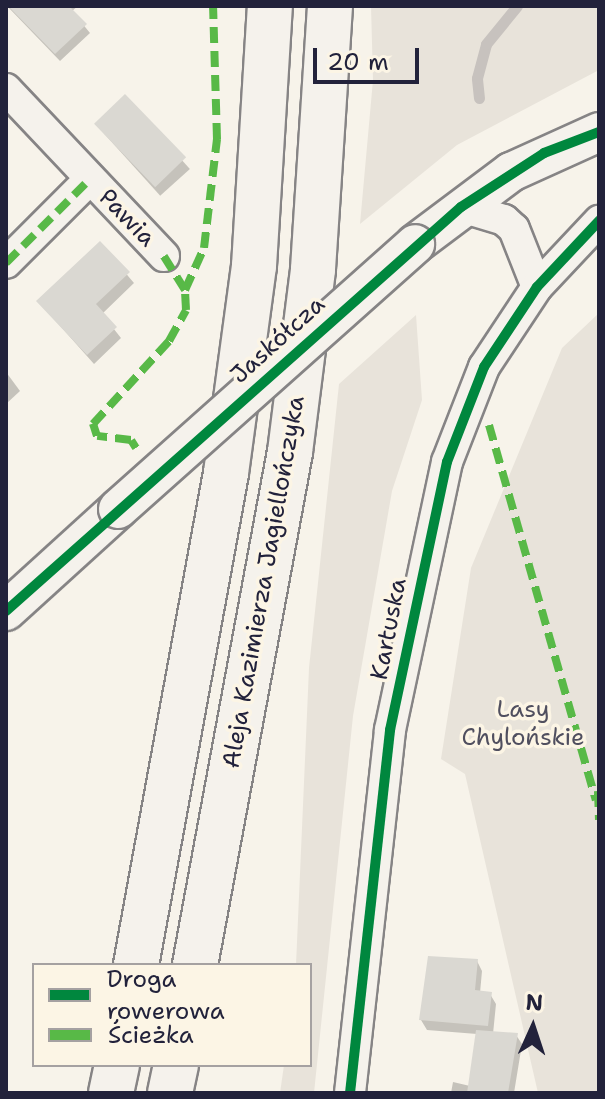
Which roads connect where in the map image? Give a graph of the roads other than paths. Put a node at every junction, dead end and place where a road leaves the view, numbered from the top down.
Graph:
1 (270, 6) edge
2 (330, 6) edge
3 (6, 89) edge
4 (599, 132) edge
5 (90, 179) junction
6 (461, 207) junction
7 (599, 221) edge
8 (164, 256) dead end
9 (6, 263) edge
10 (537, 287) junction
11 (6, 611) edge
12 (136, 963) edge
13 (195, 963) edge
14 (117, 1067) edge
15 (176, 1067) edge
16 (111, 1093) edge
17 (170, 1093) edge
18 (350, 1093) edge

1 - 12 highway
2 - 13 highway, Aleja Kazimierza Jagiellończyka
3 - 5 street, Pawia
4 - 6 street, Jaskółcza
5 - 8 street, Pawia
5 - 9 street, Pawia
6 - 10 street
6 - 11 street, Jaskółcza, bridge
7 - 10 street, Kartuska
10 - 18 street, Kartuska
14 - 16 highway
15 - 17 highway

